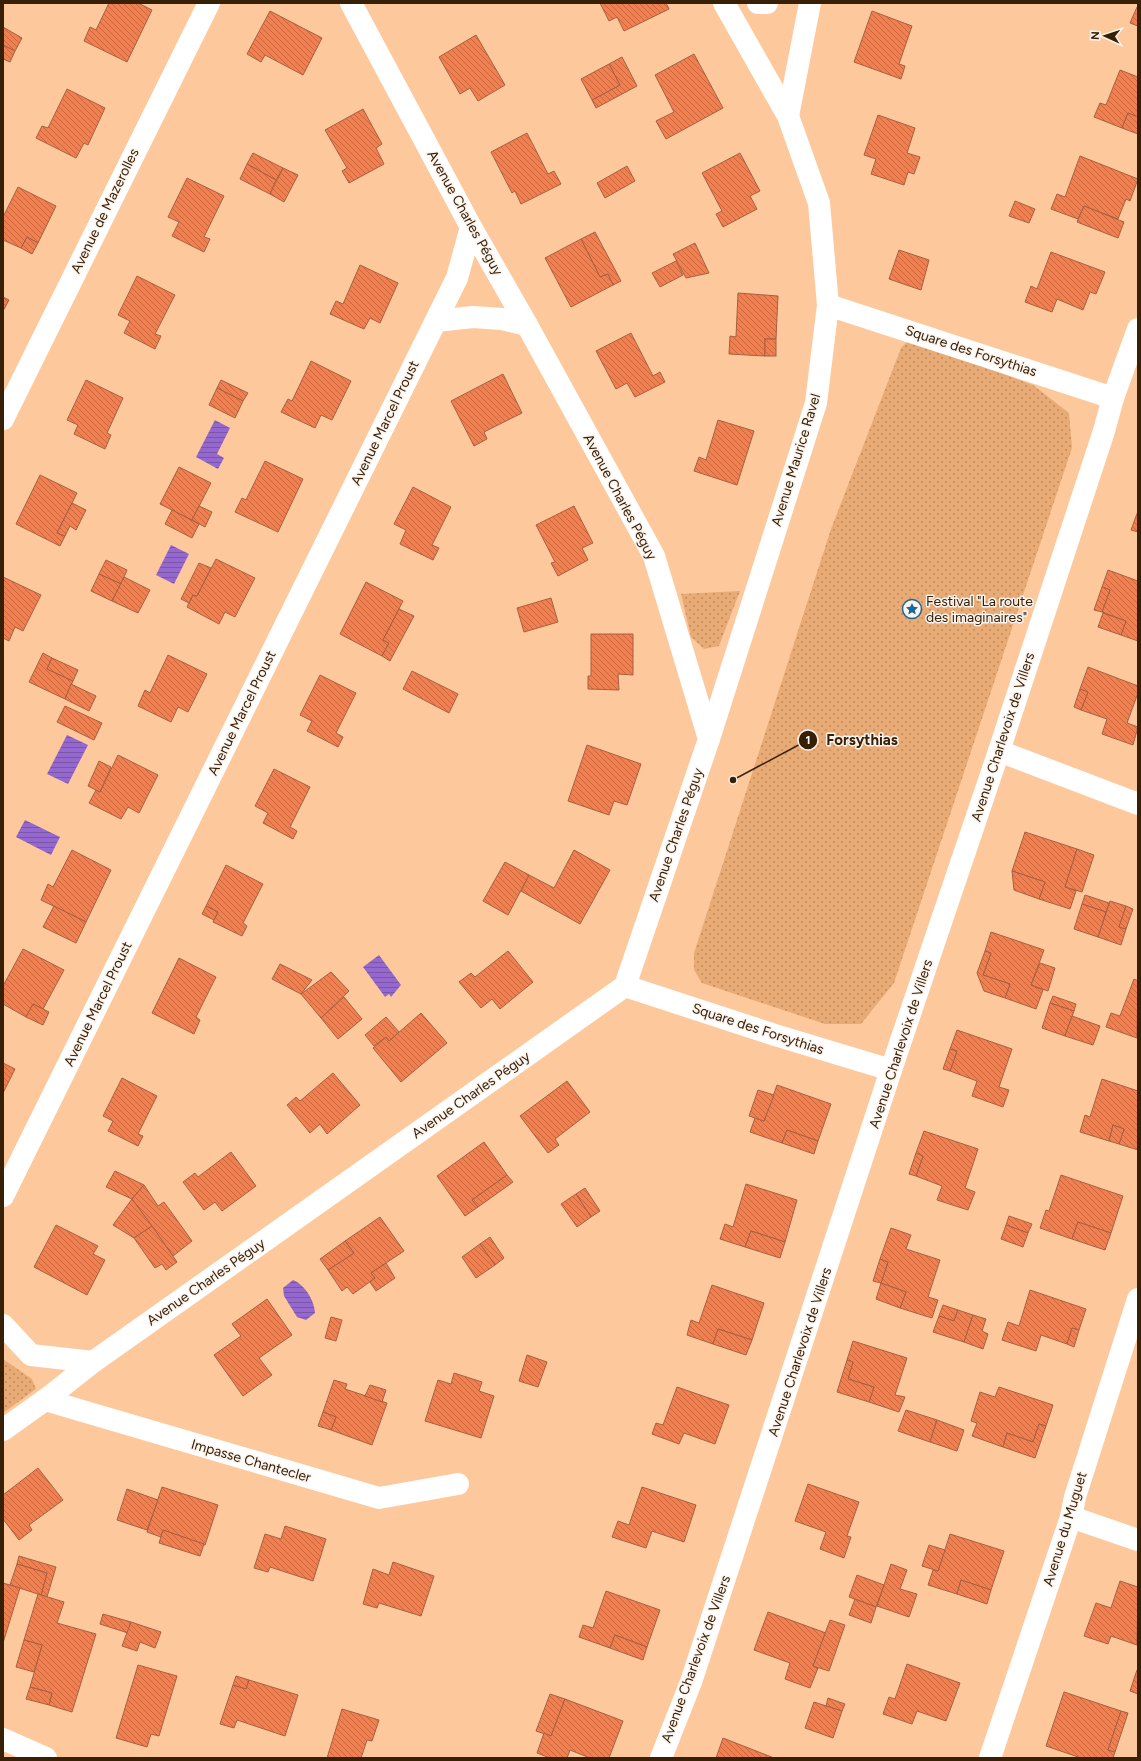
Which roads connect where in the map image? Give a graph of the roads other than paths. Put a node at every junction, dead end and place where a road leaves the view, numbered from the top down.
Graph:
1 (208, 3) edge
2 (351, 3) edge
3 (724, 3) edge
4 (758, 3) edge
5 (767, 3) edge
6 (810, 3) edge
7 (788, 116) junction
8 (471, 227) junction
9 (828, 305) junction
10 (436, 321) junction
11 (527, 325) junction
12 (1138, 329) edge
13 (1113, 398) junction
14 (3, 419) edge
15 (709, 739) junction
16 (999, 751) junction
17 (1138, 804) edge
18 (624, 986) junction
19 (891, 1070) junction
20 (3, 1196) edge
21 (1138, 1299) edge
22 (3, 1325) edge
23 (93, 1362) junction
24 (46, 1400) junction
25 (3, 1430) edge
26 (458, 1484) dead end
27 (1071, 1517) junction
28 (1138, 1540) edge
29 (3, 1739) edge
30 (46, 1758) edge
31 (661, 1758) edge
32 (990, 1758) edge

1 - 14 street, Avenue de Mazerolles
2 - 8 street, Avenue Charles Péguy
3 - 7 street, Avenue Maurice Ravel
4 - 5 street
6 - 7 street
7 - 9 street, Avenue Maurice Ravel
8 - 10 street, Avenue Marcel Proust
8 - 11 street, Avenue Charles Péguy
9 - 13 street, Square des Forsythias
9 - 15 street, Avenue Maurice Ravel
10 - 11 street
10 - 20 street, Avenue Marcel Proust
11 - 15 street, Avenue Charles Péguy
12 - 13 street, Avenue Charlevoix de Villers
13 - 16 street, Avenue Charlevoix de Villers
15 - 18 street, Avenue Charles Péguy
16 - 17 street
16 - 19 street, Avenue Charlevoix de Villers
18 - 19 street, Square des Forsythias
18 - 23 street, Avenue Charles Péguy
19 - 31 street, Avenue Charlevoix de Villers
21 - 27 street, Avenue du Muguet
22 - 23 street
23 - 24 street, Avenue Charles Péguy
24 - 25 street, Avenue Charles Péguy
24 - 26 street, Impasse Chantecler
27 - 28 street
27 - 32 street, Avenue du Muguet
29 - 30 street

